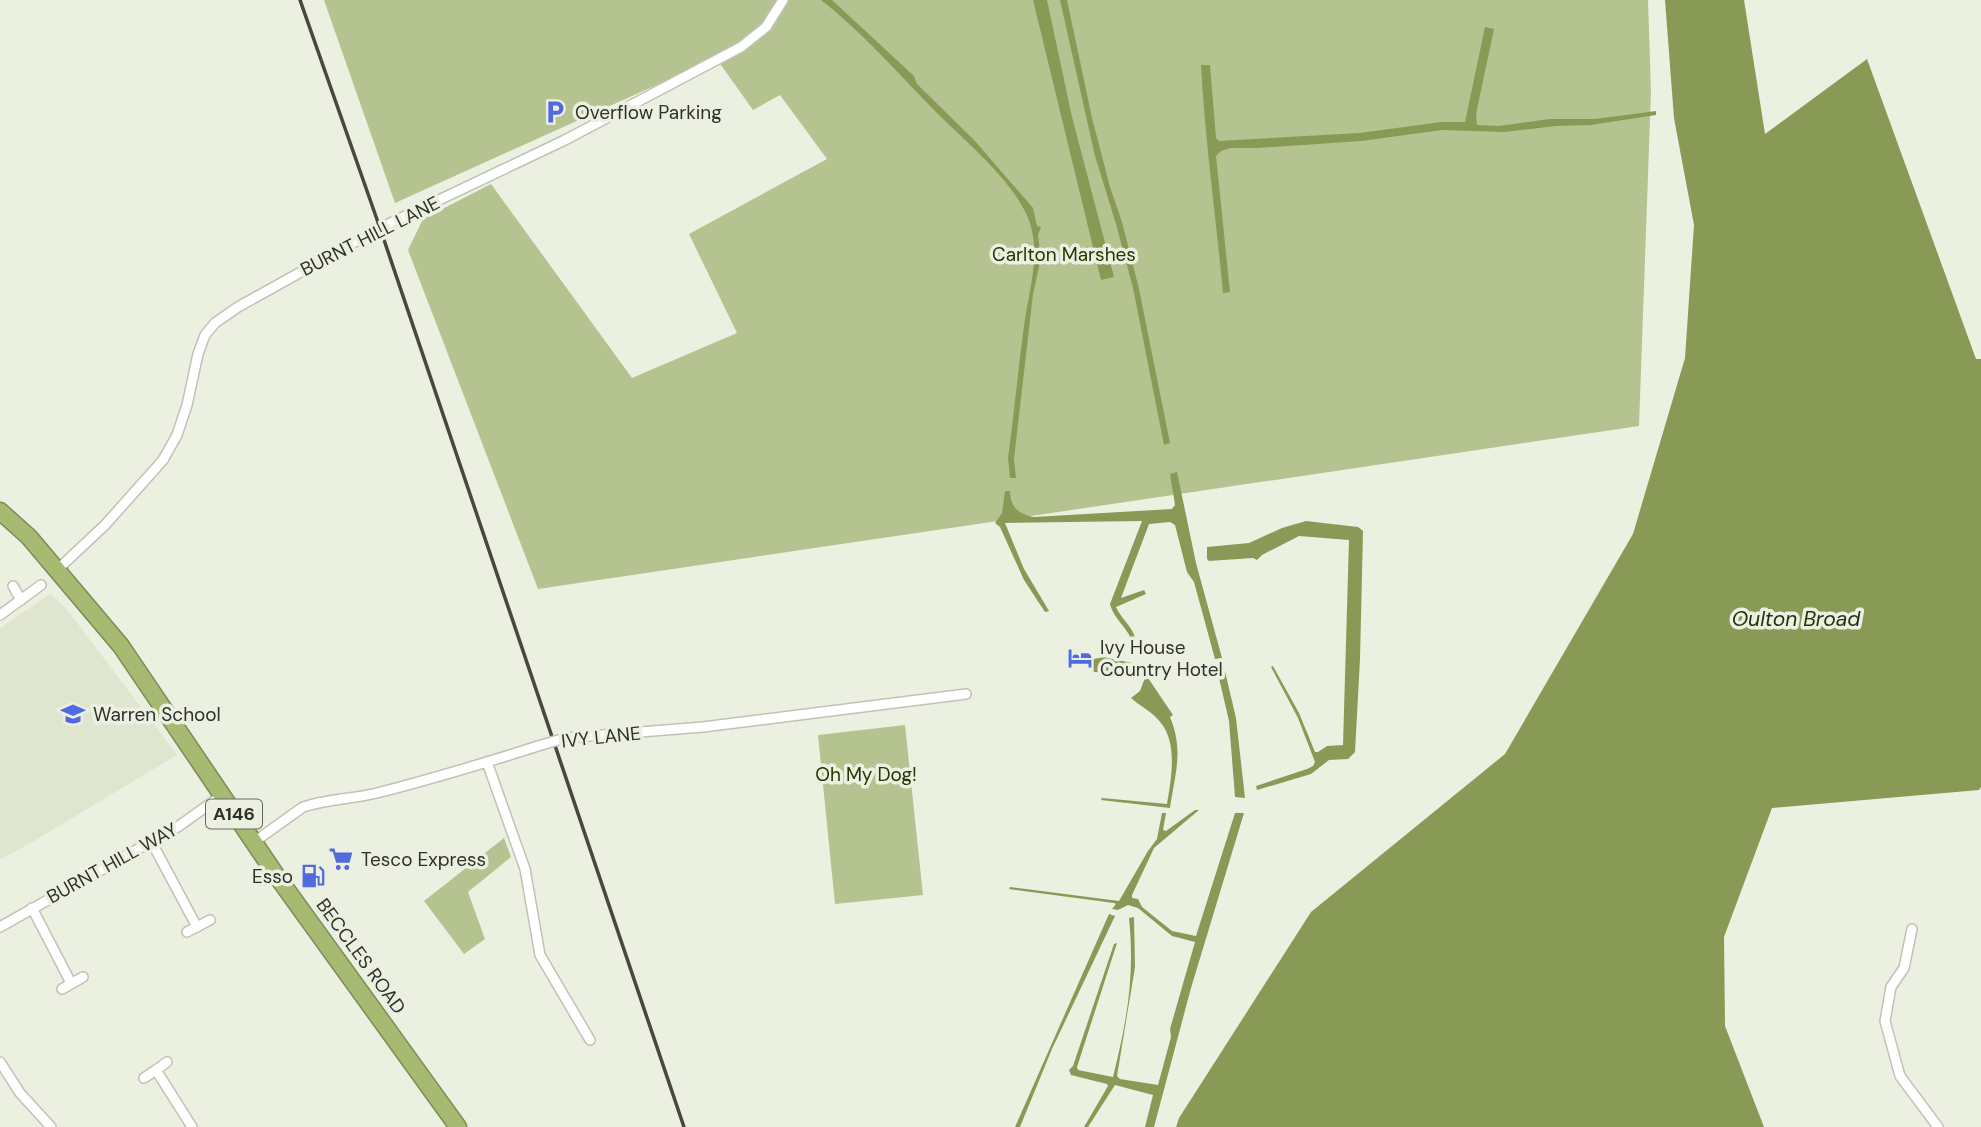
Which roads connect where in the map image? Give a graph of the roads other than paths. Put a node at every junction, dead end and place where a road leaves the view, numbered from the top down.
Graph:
1 (783, 0) edge
2 (0, 511) edge
3 (57, 570) junction
4 (41, 585) dead end
5 (13, 586) dead end
6 (21, 600) junction
7 (0, 615) edge
8 (966, 694) dead end
9 (487, 762) junction
10 (221, 796) junction
11 (151, 841) junction
12 (254, 842) junction
13 (32, 908) junction
14 (210, 920) dead end
15 (0, 927) edge
16 (197, 927) junction
17 (1912, 929) dead end
18 (187, 932) dead end
19 (83, 977) dead end
20 (71, 983) junction
21 (61, 989) dead end
22 (590, 1040) dead end
23 (0, 1062) edge
24 (167, 1062) dead end
25 (156, 1070) junction
26 (145, 1078) dead end
27 (47, 1126) edge
28 (192, 1127) edge
29 (458, 1127) edge
30 (1938, 1127) edge

1 - 3 street, BURNT HILL LANE
2 - 3 highway, BECCLES ROAD / A146
3 - 10 highway, BECCLES ROAD / A146
4 - 6 street
5 - 6 street
6 - 7 street
8 - 9 street, IVY LANE, bridge
9 - 12 street, IVY LANE
9 - 22 street
10 - 11 street, BURNT HILL WAY
10 - 12 highway, BECCLES ROAD / A146
11 - 13 street, BURNT HILL WAY
11 - 16 street
12 - 29 highway, BECCLES ROAD / A146
13 - 15 street, BURNT HILL WAY
13 - 20 street
14 - 16 street
16 - 18 street
17 - 30 street
19 - 20 street
20 - 21 street
23 - 27 street
24 - 25 street
25 - 26 street
25 - 28 street

